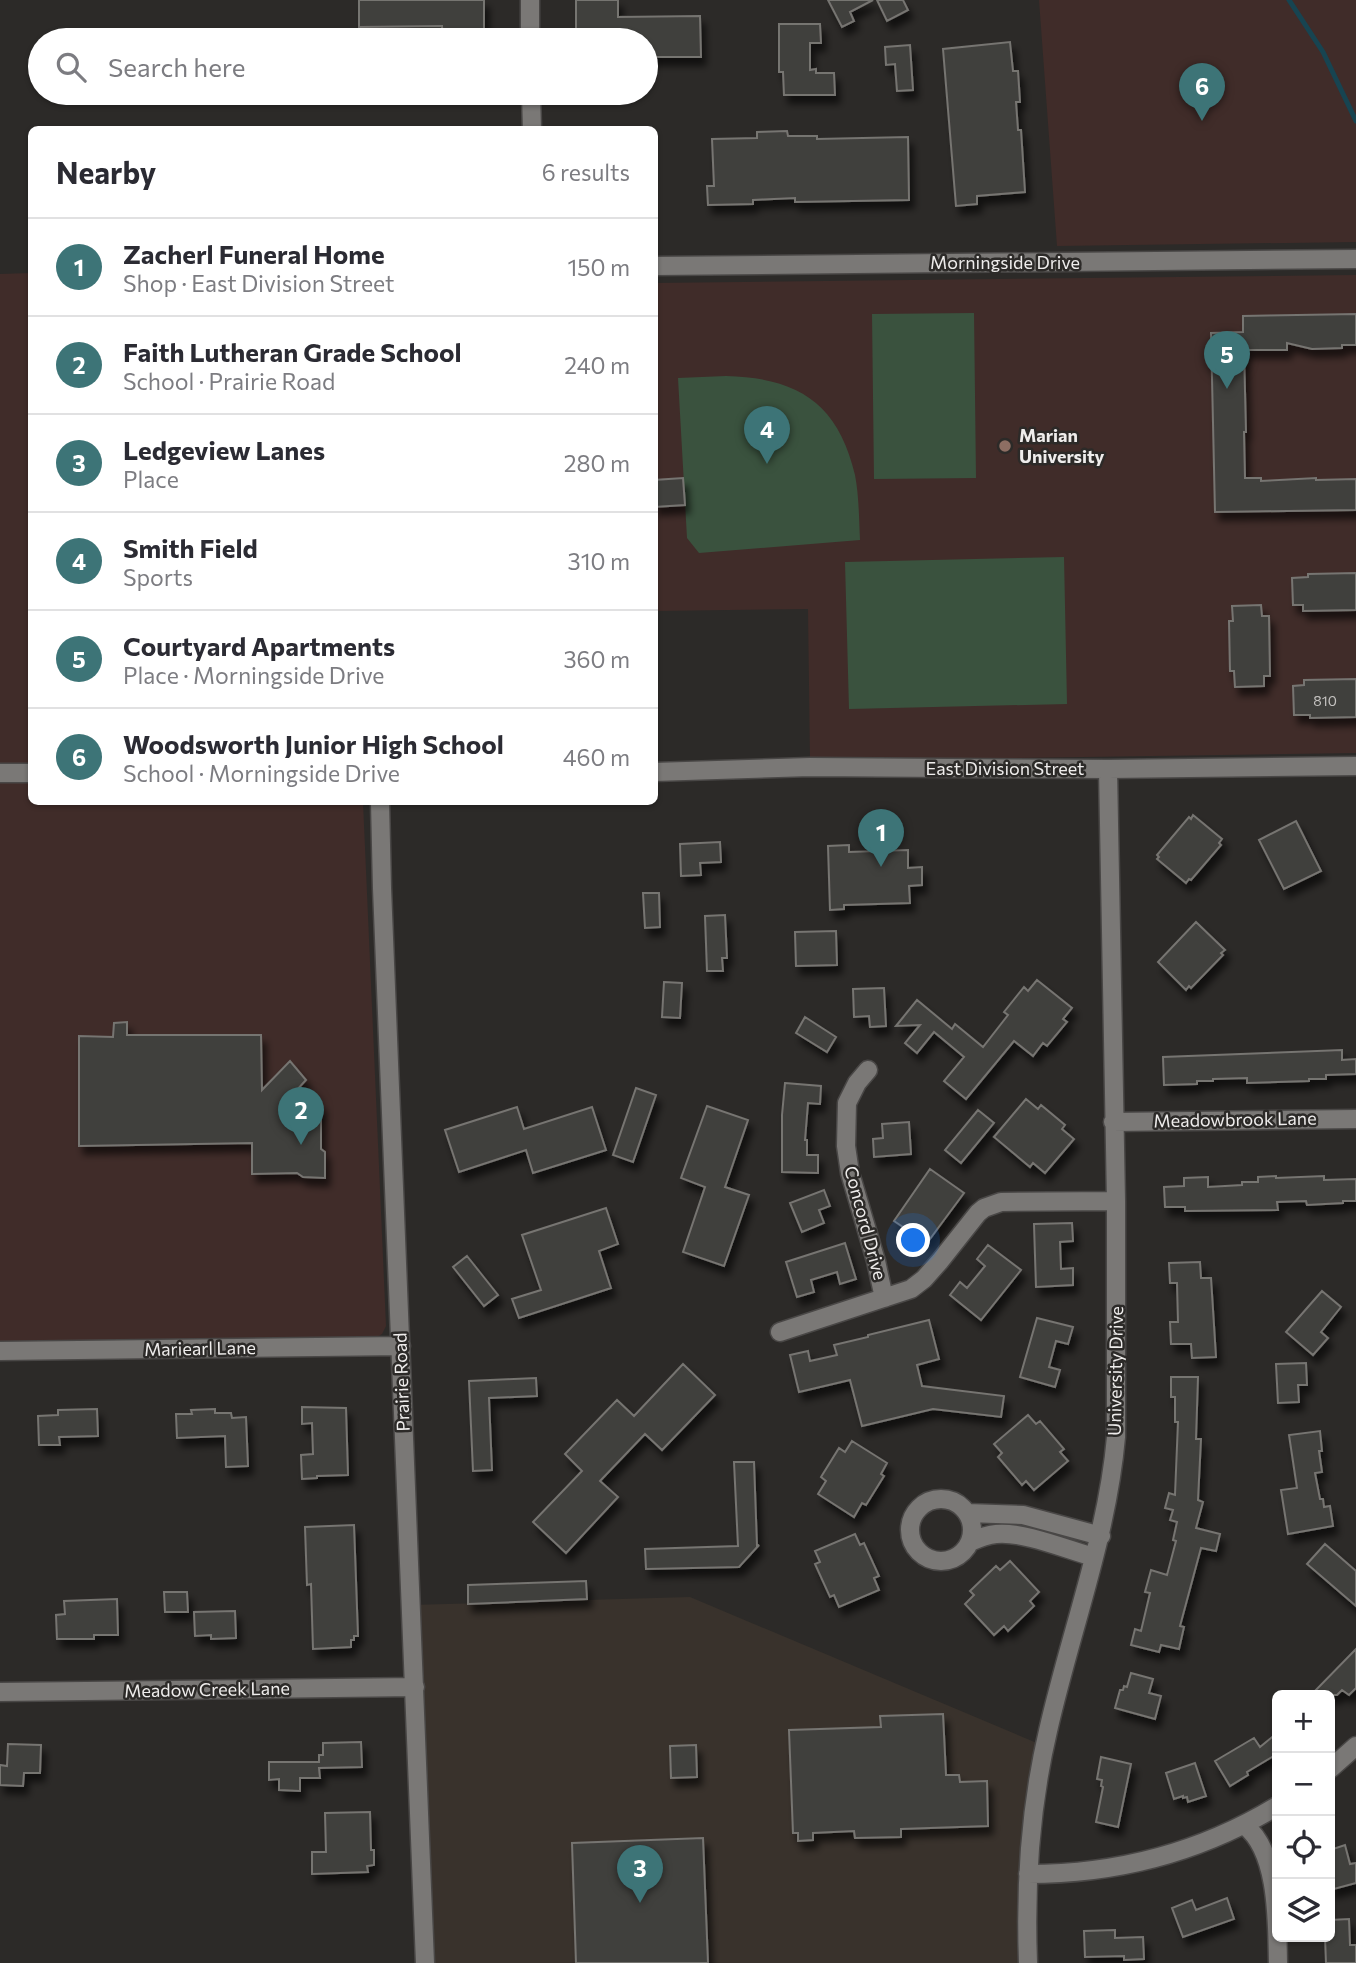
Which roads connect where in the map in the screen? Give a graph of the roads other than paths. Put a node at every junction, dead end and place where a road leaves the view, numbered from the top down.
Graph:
1 (530, 0) edge
2 (530, 28) edge
3 (531, 105) edge
4 (532, 126) edge
5 (1356, 259) edge
6 (658, 266) edge
7 (1356, 766) edge
8 (1108, 769) junction
9 (658, 772) edge
10 (28, 773) edge
11 (0, 774) edge
12 (380, 805) edge
13 (868, 1070) dead end
14 (1356, 1119) edge
15 (1114, 1122) junction
16 (1116, 1201) junction
17 (884, 1298) junction
18 (780, 1332) dead end
19 (401, 1346) junction
20 (0, 1351) edge
21 (967, 1513) junction
22 (1101, 1535) junction
23 (970, 1542) junction
24 (1094, 1557) junction
25 (415, 1688) junction
26 (0, 1692) edge
27 (1356, 1746) edge
28 (1335, 1765) edge
29 (1272, 1809) edge
30 (1244, 1825) junction
31 (1028, 1874) junction
32 (425, 1963) edge
33 (1028, 1963) edge
34 (1278, 1963) edge

1 - 2 street
3 - 4 street
5 - 6 street, Morningside Drive
7 - 8 street, East Division Street
8 - 9 street, East Division Street
8 - 15 street, University Drive
10 - 11 street
12 - 19 street, Prairie Road
13 - 17 street, Concord Drive
14 - 15 street, Meadowbrook Lane
15 - 16 street, University Drive
16 - 17 street
16 - 22 street, University Drive
17 - 18 street
19 - 20 street, Mariearl Lane
19 - 25 street, Prairie Road
21 - 22 street
21 - 23 street
21 - 23 street
22 - 24 street, University Drive
23 - 24 street
24 - 31 street, University Drive
25 - 26 street, Meadow Creek Lane
25 - 32 street, Prairie Road
27 - 28 street
29 - 30 street
30 - 31 street
30 - 34 street
31 - 33 street, University Drive

